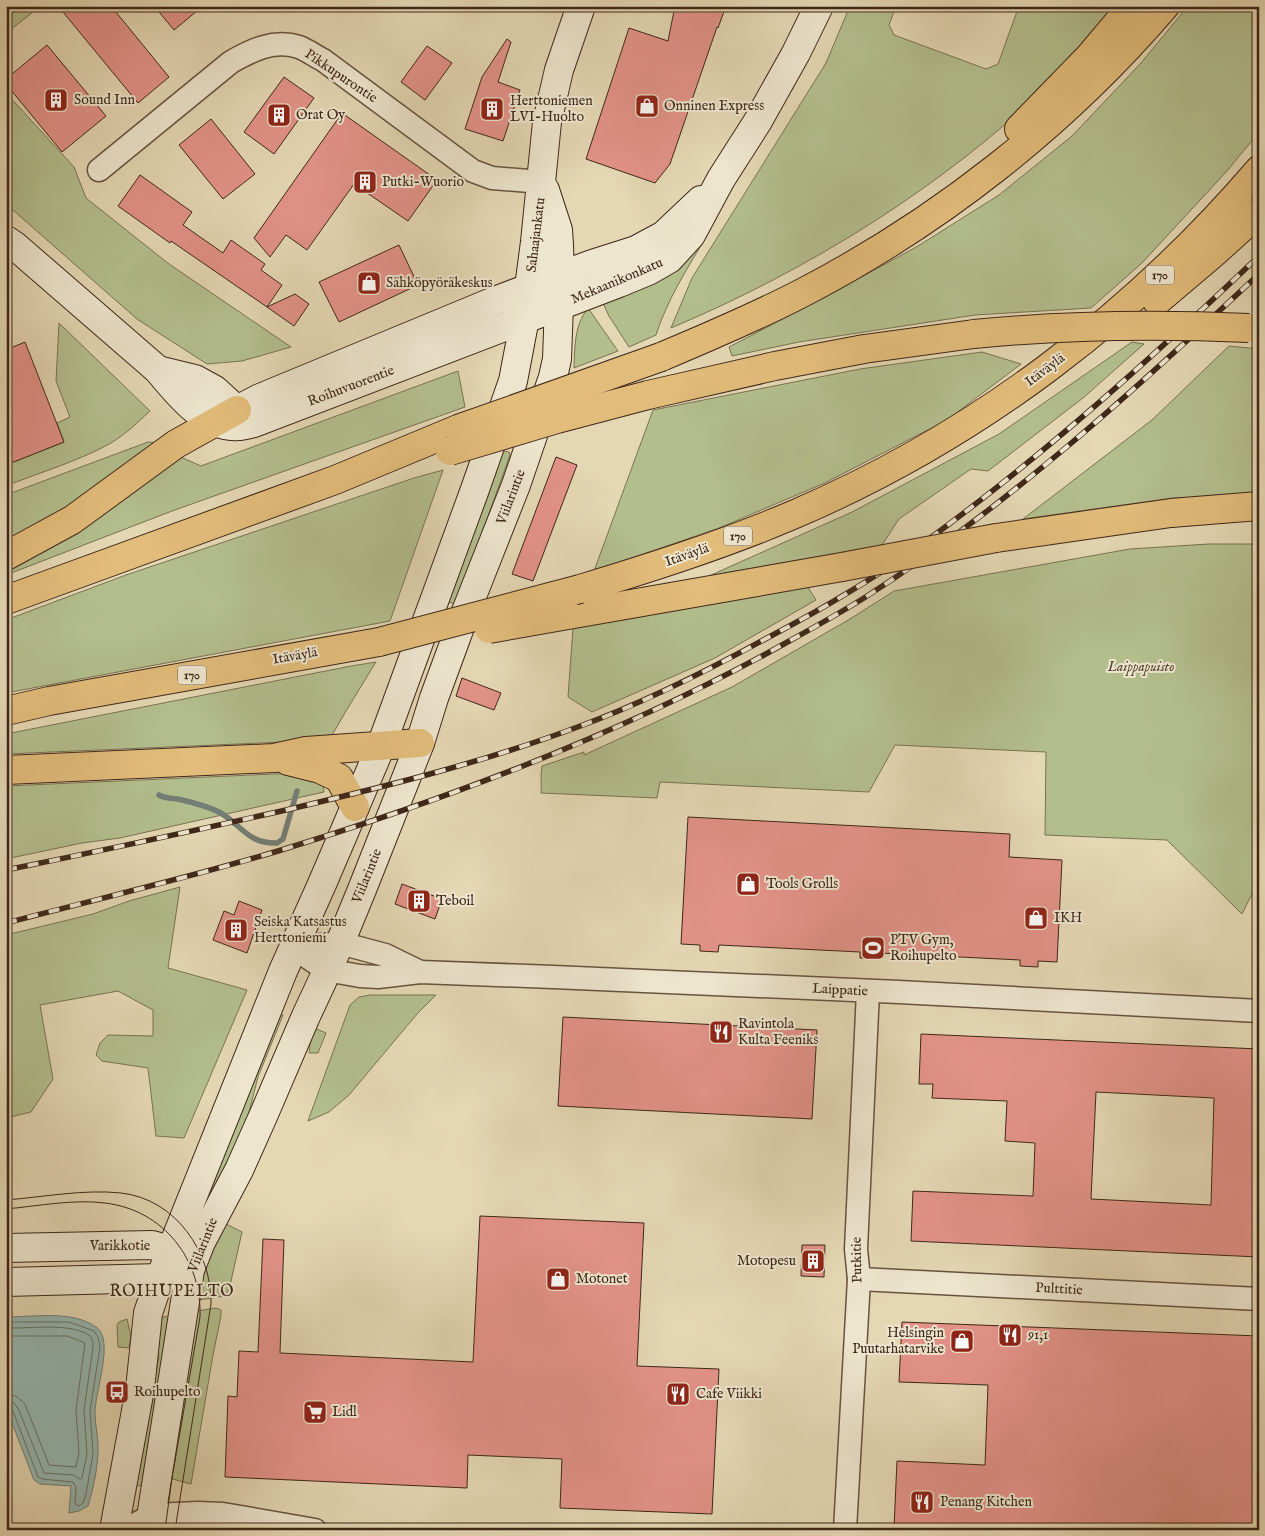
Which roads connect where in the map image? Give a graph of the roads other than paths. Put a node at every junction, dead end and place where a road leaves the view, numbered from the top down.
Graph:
1 (581, 6) edge
2 (819, 6) edge
3 (1132, 6) edge
4 (1165, 6) edge
5 (99, 170) dead end
6 (1259, 170) edge
7 (721, 178) junction
8 (542, 182) junction
9 (965, 193) junction
10 (1259, 212) edge
11 (7, 239) edge
12 (560, 276) junction
13 (530, 288) junction
14 (559, 305) junction
15 (525, 318) junction
16 (1254, 328) edge
17 (1049, 368) junction
18 (158, 370) junction
19 (237, 410) junction
20 (213, 422) junction
21 (454, 440) junction
22 (1259, 506) edge
23 (6, 556) edge
24 (6, 600) edge
25 (379, 642) junction
26 (6, 711) edge
27 (420, 743) junction
28 (381, 746) junction
29 (274, 758) junction
30 (6, 770) edge
31 (355, 807) junction
32 (340, 943) junction
33 (294, 948) junction
34 (326, 970) junction
35 (420, 972) junction
36 (868, 991) junction
37 (1259, 1010) edge
38 (6, 1248) edge
39 (170, 1250) junction
40 (190, 1270) junction
41 (160, 1278) junction
42 (858, 1279) junction
43 (6, 1282) edge
44 (1259, 1299) edge
45 (150, 1522) edge
46 (114, 1530) edge
47 (125, 1530) edge
48 (315, 1530) edge
49 (845, 1530) edge

1 - 8 main road, Sahaajankatu
2 - 7 main road, Mekaanikonkatu
3 - 9 highway
4 - 9 highway
5 - 8 street, Pikkupurontie
6 - 17 highway, Itäväylä / 170
7 - 12 main road, Mekaanikonkatu
7 - 14 main road, Mekaanikonkatu
8 - 12 main road, Sahaajankatu
8 - 13 main road, Sahaajankatu
9 - 21 highway, bridge
10 - 17 highway
11 - 18 main road, Roihuvuorentie
12 - 13 main road, Roihuvuorentie
12 - 14 main road, Sahaajankatu
13 - 15 main road, Sahaajankatu
13 - 19 main road, Roihuvuorentie
14 - 15 main road, Roihuvuorentie
14 - 27 main road, Viilarintie
15 - 20 main road, Roihuvuorentie
15 - 28 main road, Viilarintie
16 - 21 highway, bridge
17 - 25 highway, Itäväylä / 170, bridge
18 - 19 main road, Roihuvuorentie
18 - 20 main road, Roihuvuorentie
19 - 20 highway
20 - 23 highway
21 - 24 highway
22 - 25 highway, bridge
25 - 26 highway, Itäväylä / 170
27 - 28 highway
27 - 32 main road, Viilarintie
28 - 29 highway
28 - 31 main road, Viilarintie
29 - 30 highway
29 - 31 highway
31 - 33 main road, Viilarintie
32 - 33 street, Laippatie
32 - 34 main road, Viilarintie
32 - 35 street, Laippatie
33 - 34 street, Laippatie
33 - 39 main road, Viilarintie
34 - 35 street, Laippatie
34 - 40 main road, Viilarintie
35 - 36 street, Laippatie
36 - 37 street, Laippatie
36 - 42 street, Putkitie
38 - 39 main road, Varikkotie
39 - 40 main road, Varikkotie
39 - 41 main road, Viilarintie
40 - 41 main road
40 - 45 main road, Viilarintie
41 - 43 main road
41 - 46 main road, Viilarintie
42 - 44 street, Pulttitie
42 - 49 street, Putkitie
45 - 47 street
45 - 48 street

